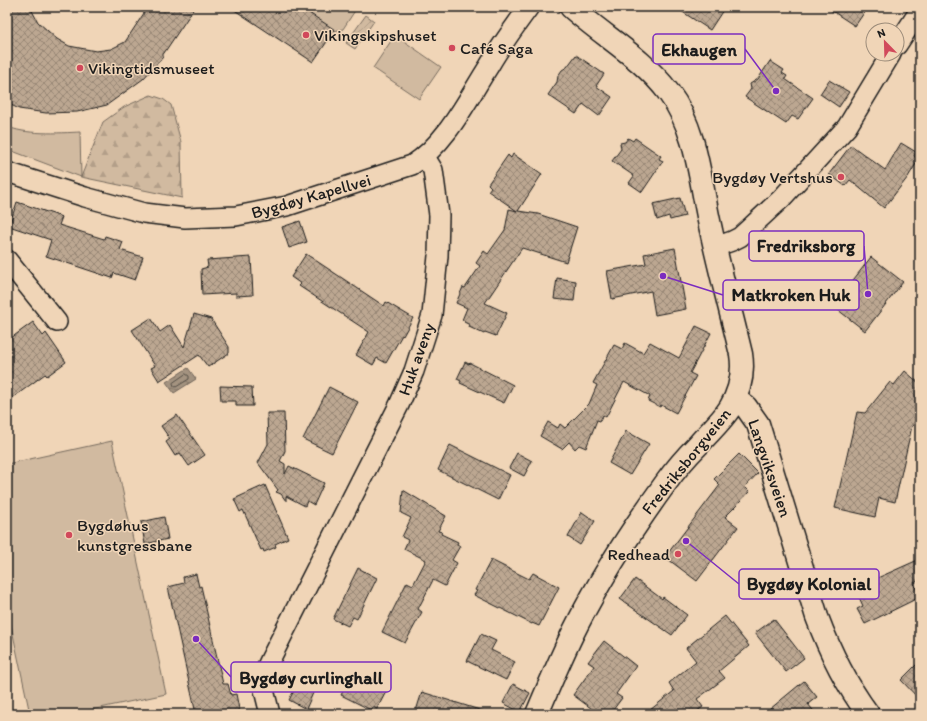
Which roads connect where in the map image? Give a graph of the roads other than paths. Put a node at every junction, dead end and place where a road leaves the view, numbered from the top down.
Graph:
1 (529, 7) edge
2 (571, 7) edge
3 (920, 10) edge
4 (905, 33) edge
5 (886, 62) edge
6 (425, 157) junction
7 (7, 172) edge
8 (715, 247) junction
9 (7, 260) edge
10 (57, 322) dead end
11 (735, 399) junction
12 (270, 714) edge
13 (537, 714) edge
14 (868, 714) edge

1 - 6 street
2 - 8 street
3 - 4 street
5 - 8 street
6 - 7 street, Bygdøy Kapellvei
6 - 12 street, Huk aveny
8 - 11 street
9 - 10 street
11 - 13 street, Fredriksborgveien
11 - 14 street, Langviksveien

